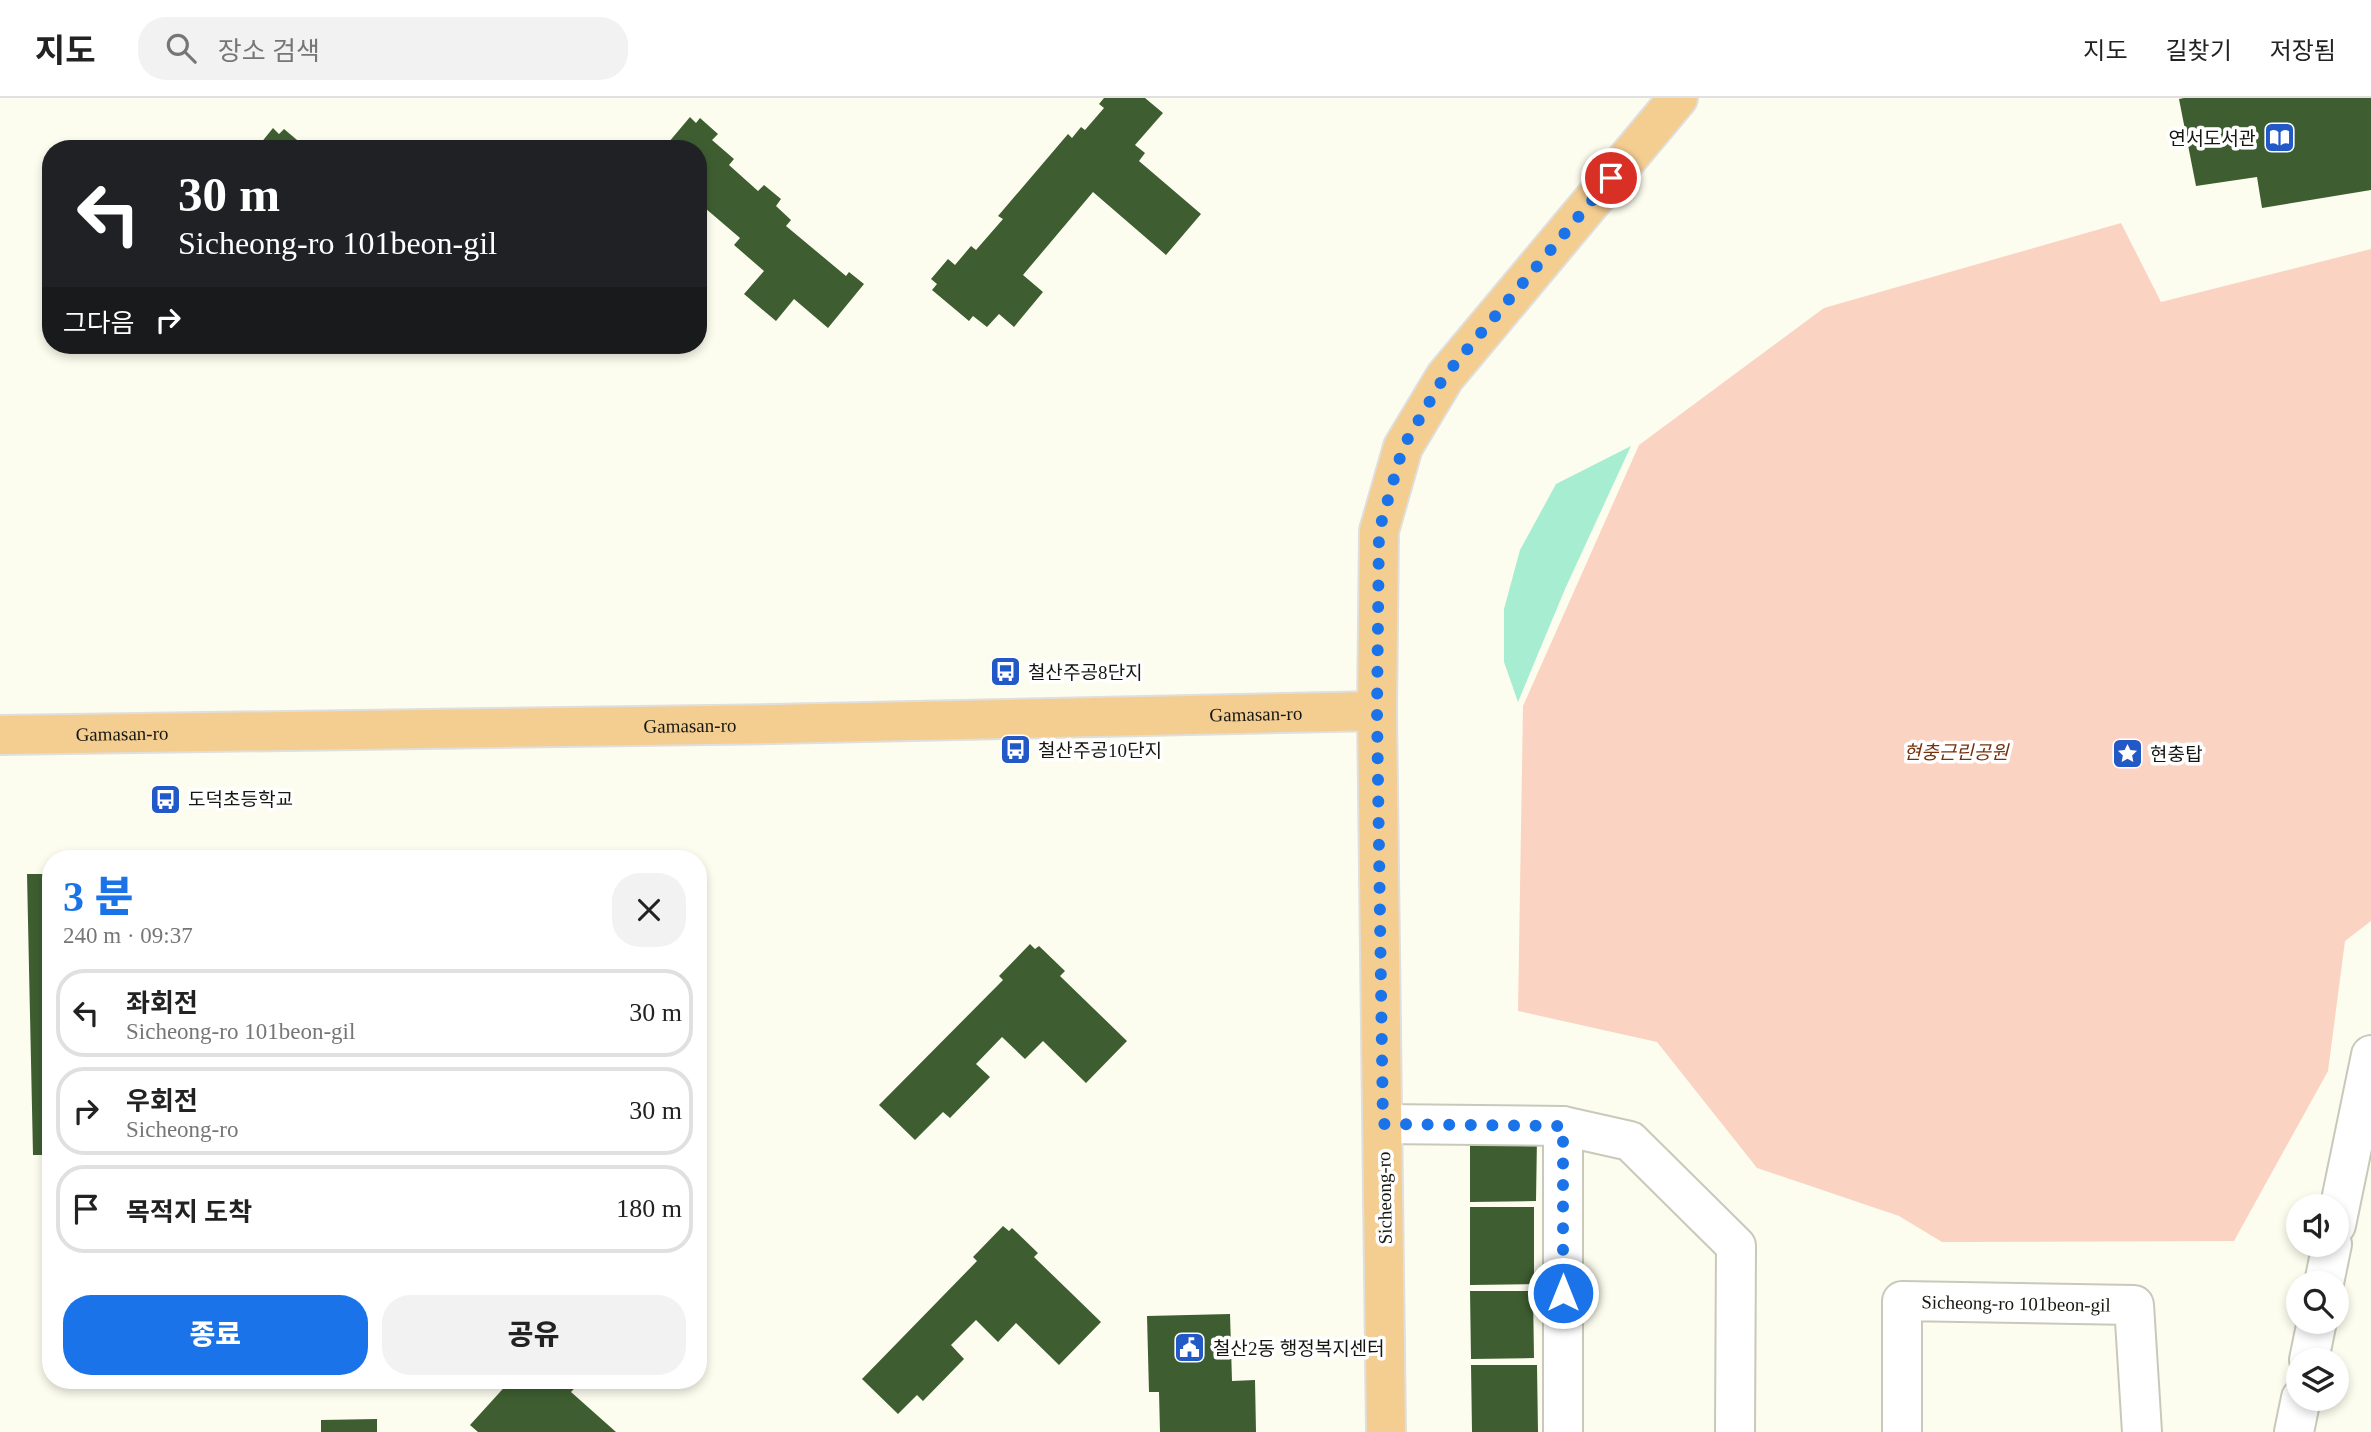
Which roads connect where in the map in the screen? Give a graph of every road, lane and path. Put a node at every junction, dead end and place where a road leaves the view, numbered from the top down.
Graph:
1 (1678, 98) edge
2 (1377, 711) junction
3 (0, 735) edge
4 (2371, 1055) edge
5 (1383, 1124) junction
6 (1563, 1126) junction
7 (2342, 1194) edge
8 (2298, 1411) edge
9 (1386, 1432) edge
10 (1563, 1432) edge
11 (1735, 1432) edge
12 (1902, 1432) edge
13 (2143, 1432) edge
14 (2294, 1432) edge

1 - 2 main road, Sicheong-ro
2 - 3 main road, Gamasan-ro
2 - 5 main road, Sicheong-ro
4 - 7 street
5 - 6 street
5 - 9 main road, Sicheong-ro
6 - 10 street
6 - 11 street
8 - 14 street
12 - 13 street, Sicheong-ro 101beon-gil

